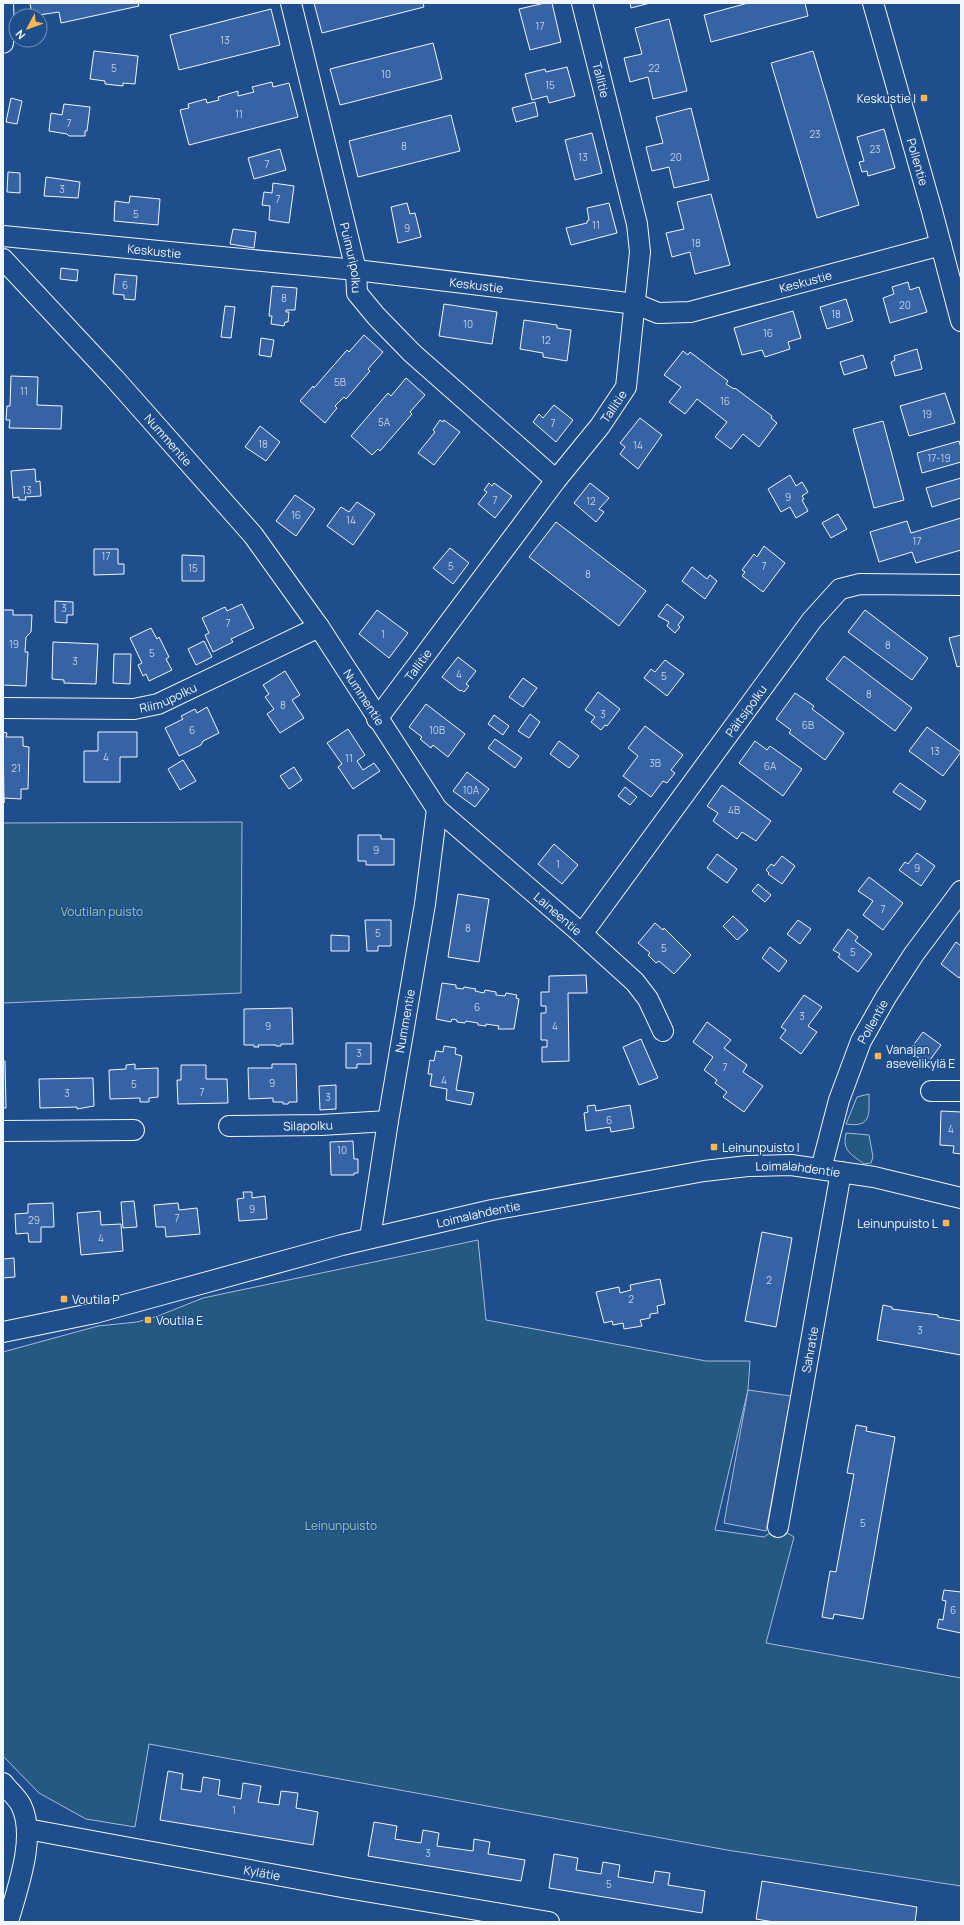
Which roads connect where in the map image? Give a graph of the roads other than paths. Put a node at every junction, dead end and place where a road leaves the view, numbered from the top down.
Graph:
1 (3, 3) edge
2 (291, 3) edge
3 (582, 3) edge
4 (873, 3) edge
5 (3, 43) edge
6 (3, 236) edge
7 (941, 245) junction
8 (3, 259) edge
9 (356, 270) junction
10 (636, 304) junction
11 (961, 321) edge
12 (556, 480) junction
13 (961, 586) edge
14 (319, 627) junction
15 (3, 708) edge
16 (377, 719) junction
17 (437, 809) junction
18 (961, 891) edge
19 (582, 934) junction
20 (663, 1031) dead end
21 (931, 1091) dead end
22 (961, 1091) edge
23 (388, 1121) junction
24 (228, 1126) dead end
25 (134, 1130) dead end
26 (3, 1131) edge
27 (821, 1169) junction
28 (841, 1172) junction
29 (961, 1198) edge
30 (370, 1238) junction
31 (3, 1332) edge
32 (778, 1527) dead end
33 (3, 1783) edge
34 (28, 1829) junction
35 (8, 1922) edge
36 (549, 1922) edge

1 - 5 street
2 - 9 street, Puimuripolku
3 - 10 street, Tallitie
4 - 7 street, Pollentie
6 - 9 street, Keskustie
7 - 10 street, Keskustie
7 - 11 street, Pollentie
8 - 14 street, Nummentie
9 - 10 street, Keskustie
9 - 12 street, Puimuripolku
10 - 12 street, Tallitie
12 - 16 street, Tallitie
13 - 19 street, Päitsipolku
14 - 15 street, Riimupolku
14 - 16 street, Nummentie
16 - 17 street, Nummentie
17 - 19 street, Laineentie
17 - 23 street, Nummentie
18 - 27 street, Pollentie
19 - 20 street, Laineentie
21 - 22 street
23 - 24 street, Silapolku
23 - 30 street, Nummentie
25 - 26 street
27 - 28 street, Loimalahdentie
27 - 30 street, Loimalahdentie
28 - 29 street, Loimalahdentie
28 - 32 street, Sahratie
30 - 31 street, Loimalahdentie
33 - 34 street
34 - 35 street
34 - 36 street, Kylätie

